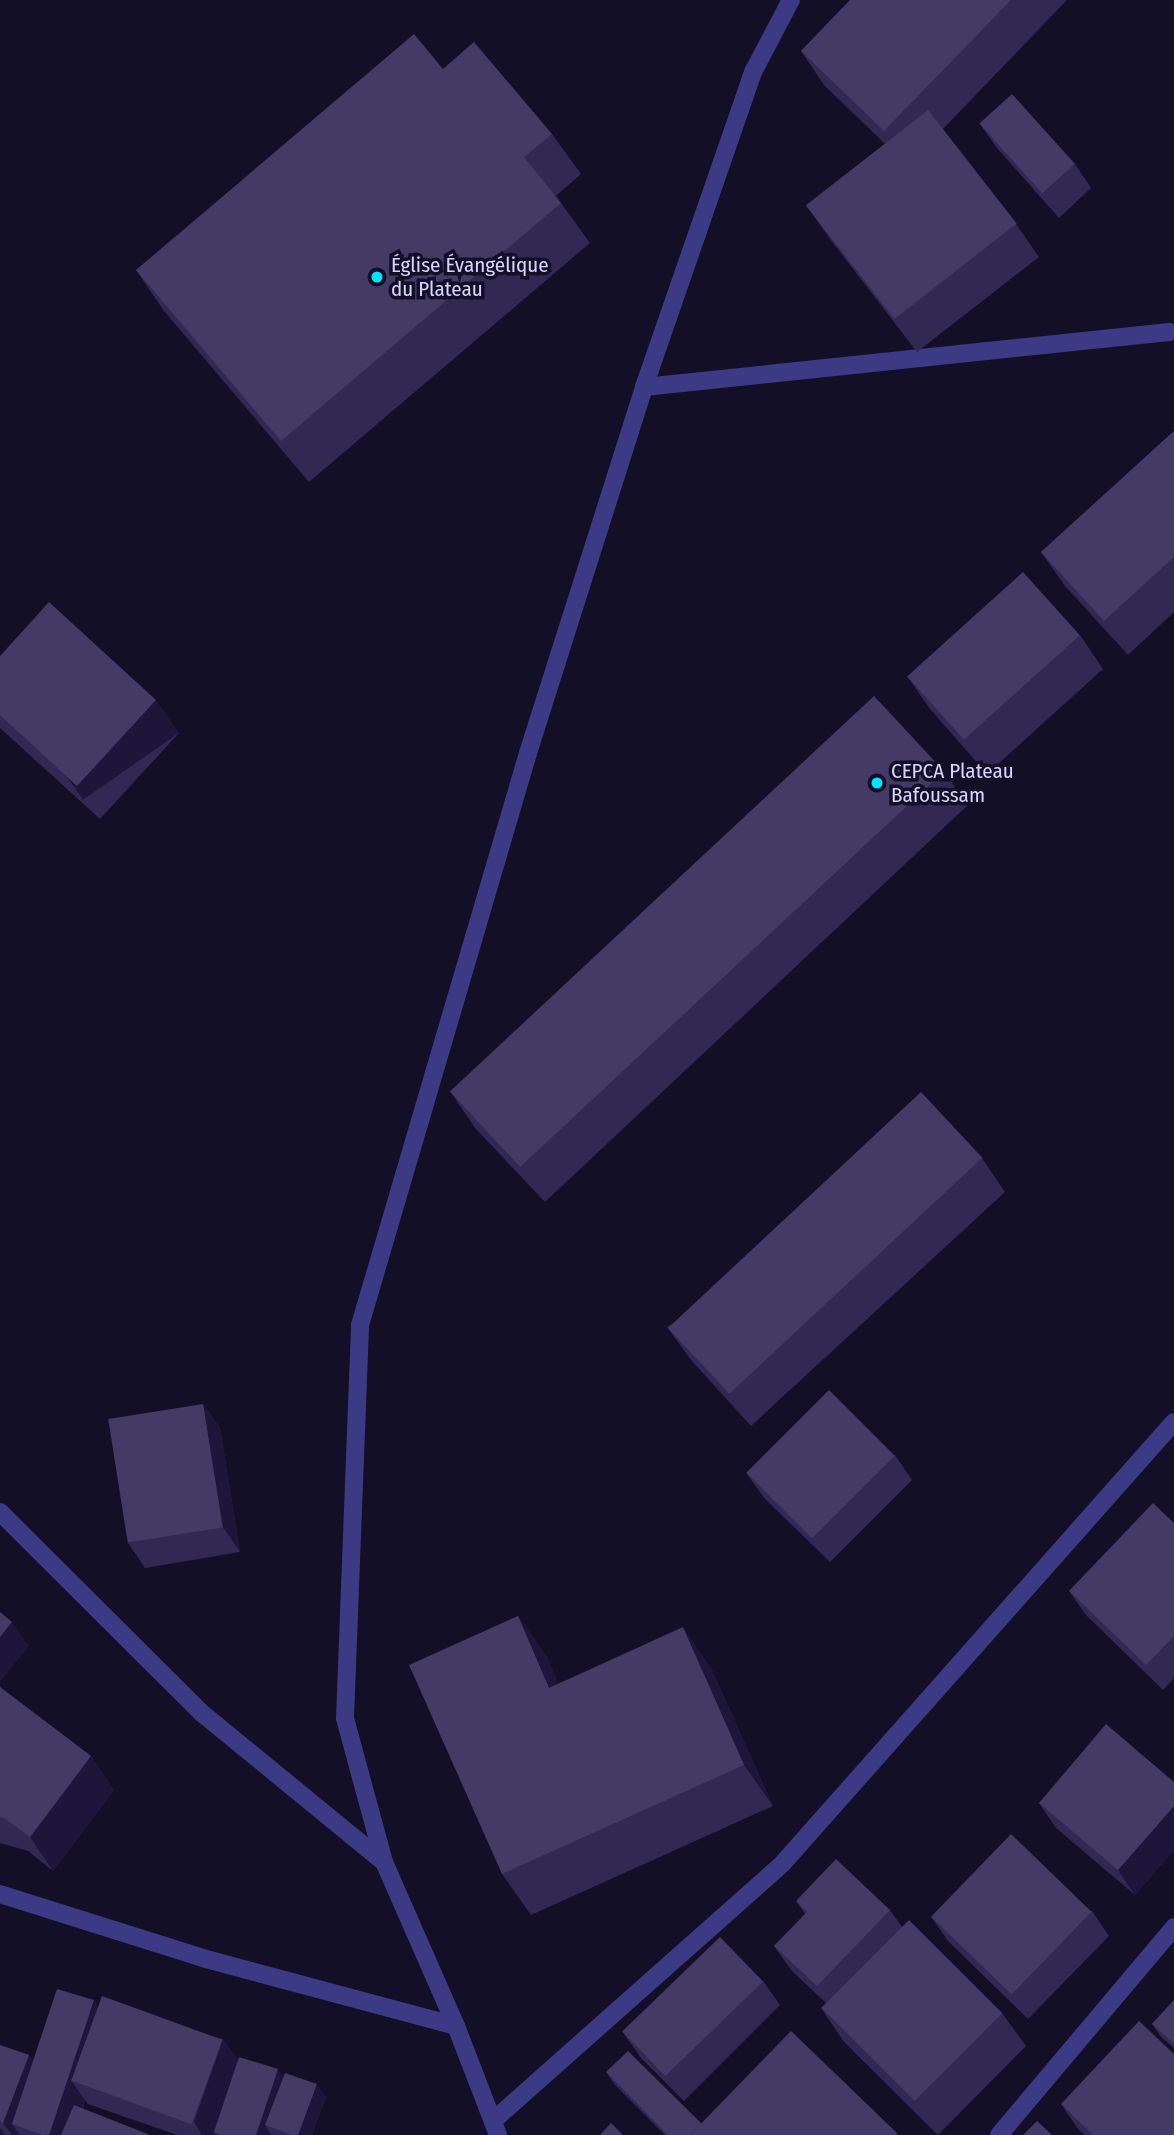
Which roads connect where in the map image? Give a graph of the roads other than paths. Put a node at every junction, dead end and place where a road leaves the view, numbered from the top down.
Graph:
1 (792, 0) edge
2 (1169, 332) dead end
3 (644, 387) junction
4 (1174, 1422) edge
5 (0, 1512) edge
6 (384, 1863) junction
7 (0, 1894) edge
8 (1174, 1927) edge
9 (456, 2026) junction
10 (497, 2127) edge
11 (999, 2135) edge

1 - 3 street
2 - 3 street
3 - 6 street
4 - 10 street
5 - 6 street
6 - 9 street
7 - 9 street
8 - 11 street
9 - 10 street

